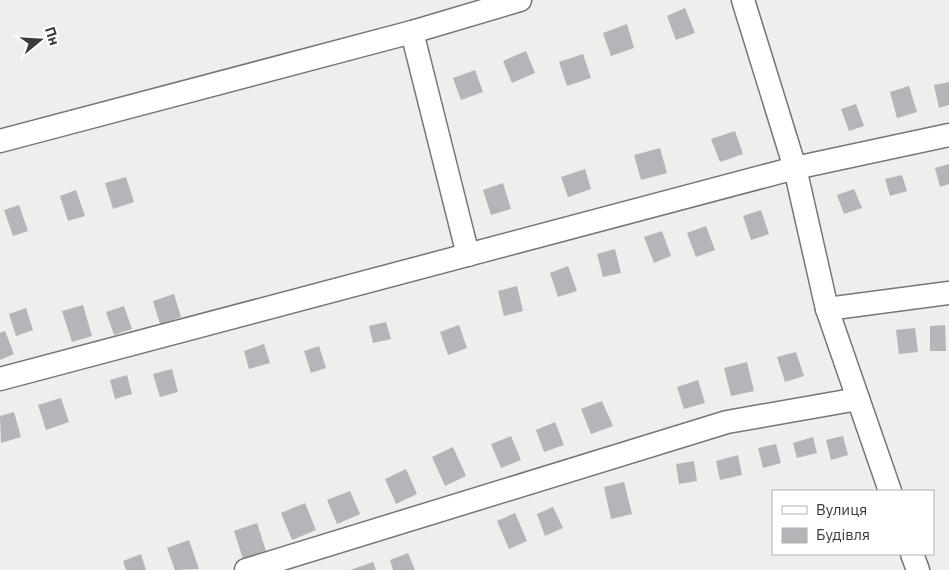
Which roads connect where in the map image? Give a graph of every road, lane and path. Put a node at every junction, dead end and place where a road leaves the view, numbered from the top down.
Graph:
1 (520, 0) edge
2 (742, 0) edge
3 (412, 32) junction
4 (949, 135) edge
5 (0, 141) edge
6 (795, 168) junction
7 (468, 255) junction
8 (949, 293) edge
9 (827, 309) junction
10 (0, 379) edge
11 (858, 399) junction
12 (890, 490) edge
13 (912, 555) edge
14 (246, 570) edge
15 (918, 570) edge

1 - 3 street
2 - 6 street
3 - 5 street
3 - 7 street
4 - 6 street
6 - 7 street
6 - 9 street
7 - 10 street
8 - 9 street
9 - 11 street
11 - 12 street
11 - 14 street
13 - 15 street

